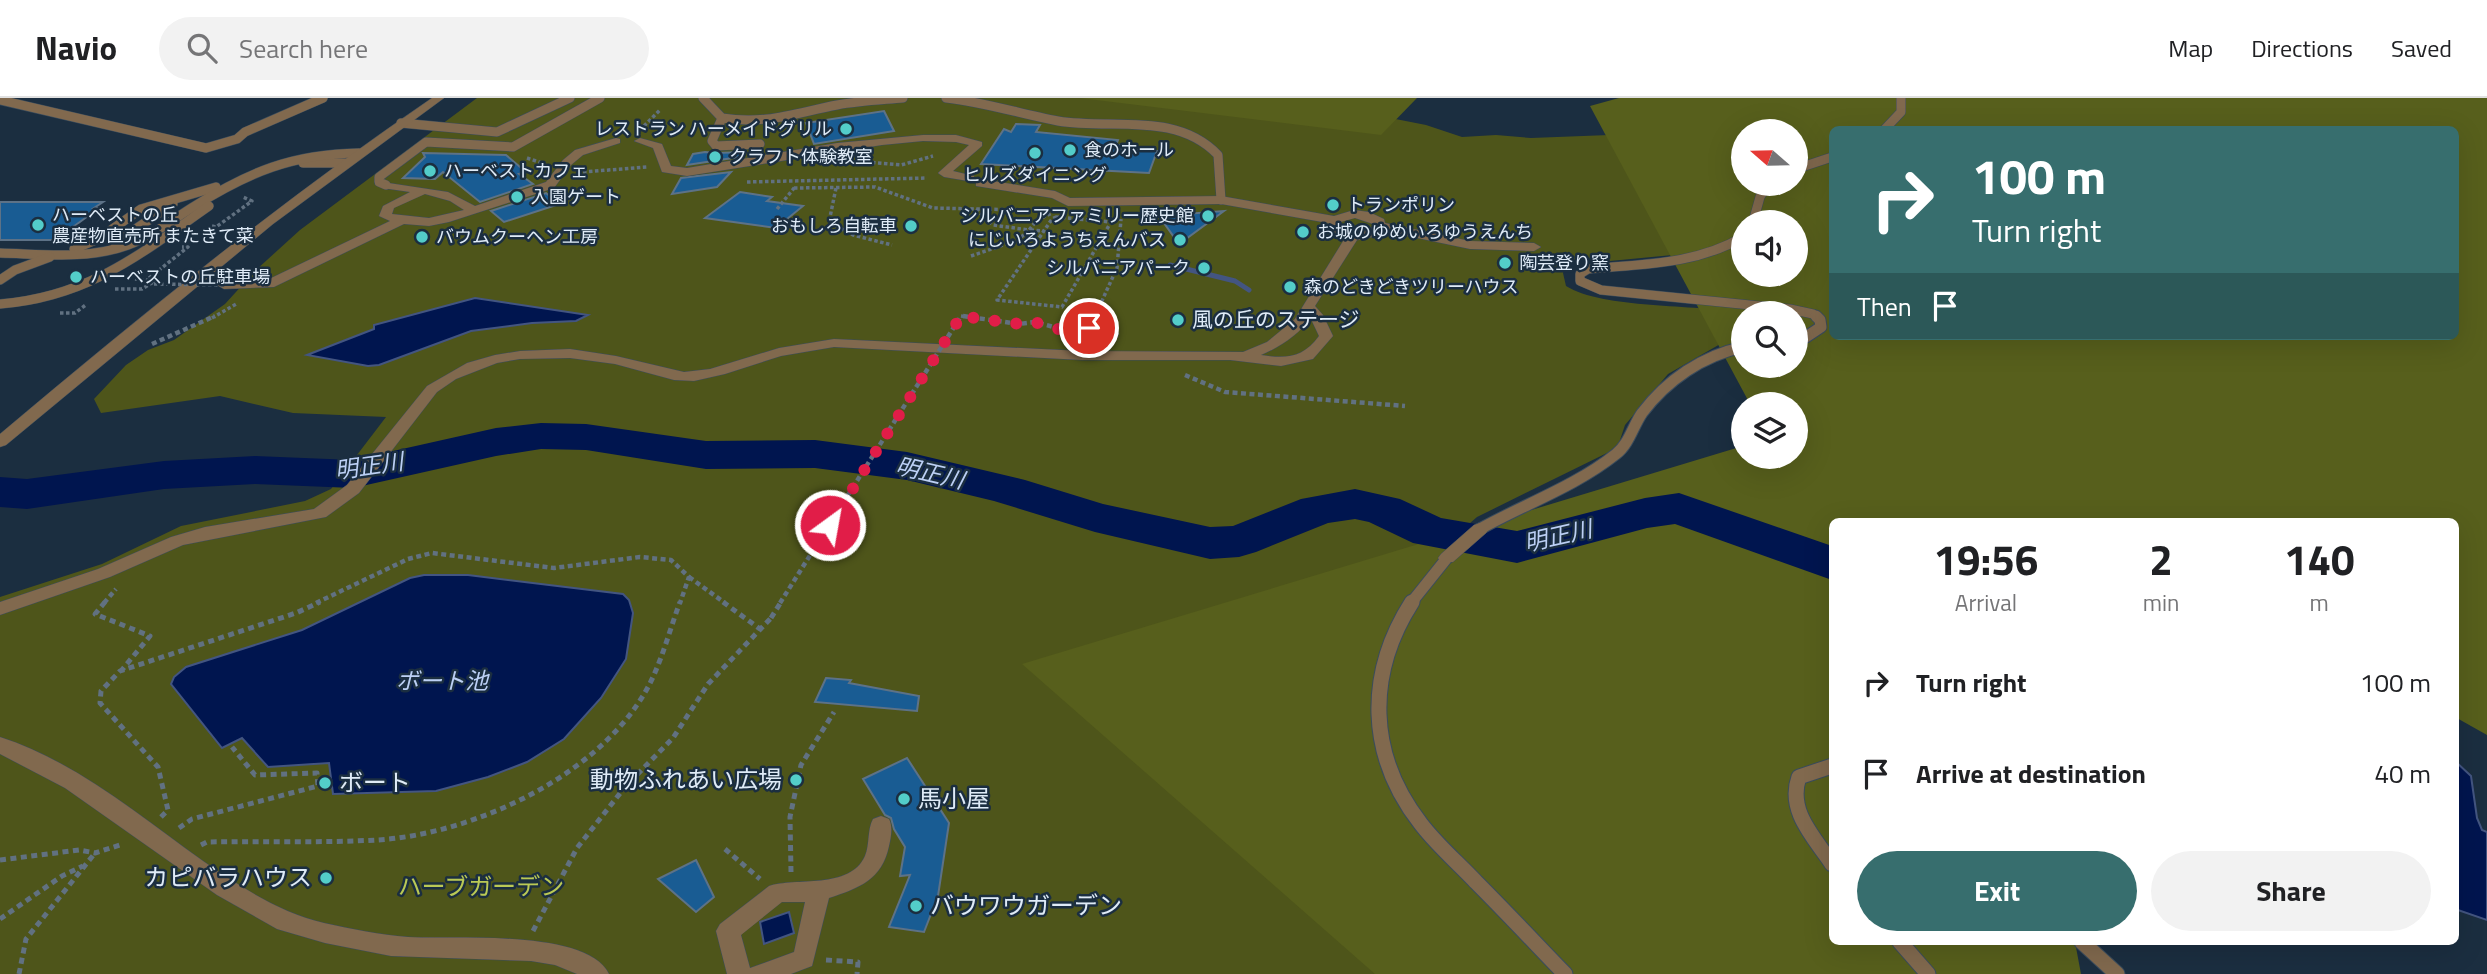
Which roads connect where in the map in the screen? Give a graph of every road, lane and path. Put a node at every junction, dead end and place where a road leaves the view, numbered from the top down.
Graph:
1 (323, 98) edge
2 (439, 98) edge
3 (570, 98) edge
4 (600, 98) edge
5 (703, 98) edge
6 (903, 98) edge
7 (946, 98) edge
8 (1901, 98) edge
9 (0, 100) edge
10 (660, 110) dead end
11 (722, 118) junction
12 (401, 123) junction
13 (1888, 126) edge
14 (638, 137) joint
15 (616, 141) dead end
16 (761, 144) joint
17 (513, 147) junction
18 (359, 153) junction
19 (936, 155) dead end
20 (761, 159) junction
21 (1829, 159) edge
22 (859, 160) dead end
23 (345, 163) junction
24 (662, 163) junction
25 (1808, 166) edge
26 (561, 169) junction
27 (944, 173) junction
28 (234, 180) junction
29 (386, 185) joint
30 (794, 188) junction
31 (836, 188) junction
32 (422, 191) junction
33 (180, 199) junction
34 (1221, 200) junction
35 (1119, 201) junction
36 (777, 209) dead end
37 (976, 209) junction
38 (1028, 210) dead end
39 (1041, 210) dead end
40 (473, 211) junction
41 (1052, 219) dead end
42 (1335, 220) junction
43 (401, 221) junction
44 (1111, 222) dead end
45 (1381, 226) junction
46 (1030, 230) junction
47 (1044, 231) junction
48 (1353, 236) junction
49 (1731, 244) edge
50 (892, 245) dead end
51 (1534, 247) dead end
52 (0, 253) edge
53 (62, 253) junction
54 (90, 253) junction
55 (971, 256) dead end
56 (111, 271) junction
57 (143, 278) dead end
58 (0, 280) edge
59 (154, 284) junction
60 (269, 284) junction
61 (224, 285) joint
62 (127, 290) dead end
63 (1731, 303) edge
64 (0, 304) edge
65 (1307, 307) junction
66 (1808, 313) edge
67 (1808, 334) edge
68 (147, 346) dead end
69 (1731, 350) edge
70 (1247, 356) junction
71 (1146, 358) junction
72 (1405, 406) dead end
73 (0, 442) edge
74 (1480, 529) joint
75 (147, 554) junction
76 (1447, 558) joint
77 (689, 577) junction
78 (0, 609) edge
79 (760, 629) junction
80 (120, 671) junction
81 (834, 712) dead end
82 (0, 745) edge
83 (232, 747) dead end
84 (1829, 767) edge
85 (881, 825) dead end
86 (161, 843) junction
87 (725, 849) dead end
88 (1829, 859) edge
89 (0, 860) edge
90 (87, 864) junction
91 (819, 892) junction
92 (780, 893) junction
93 (0, 919) edge
94 (1903, 945) edge
95 (2085, 945) edge
96 (523, 950) junction
97 (804, 959) junction
98 (19, 974) edge
99 (597, 974) edge
100 (739, 974) edge
101 (759, 974) edge
102 (858, 974) edge
103 (1565, 974) edge
104 (1928, 974) edge
105 (2117, 974) edge

1 - 9 lane
2 - 12 street
3 - 12 lane
4 - 17 lane
5 - 11 lane
6 - 11 lane
7 - 34 lane
8 - 13 lane
10 - 14 path
11 - 16 lane
12 - 18 street
14 - 24 street
15 - 26 street
16 - 20 street
17 - 26 path
17 - 29 lane
18 - 23 street
18 - 28 lane
19 - 22 path
20 - 24 street
20 - 27 street
21 - 25 lane
23 - 56 lane
23 - 73 street
24 - 26 path
26 - 40 street
27 - 30 path
27 - 35 street
28 - 33 lane
28 - 54 lane
29 - 32 street
30 - 31 path
30 - 36 path
31 - 37 path
31 - 50 path
32 - 40 street
32 - 43 street
33 - 53 lane
33 - 54 lane
34 - 35 street
34 - 42 street
35 - 79 path, bridge
37 - 38 path
37 - 46 path
39 - 46 path
40 - 43 street
41 - 47 path
42 - 45 street
42 - 48 street
43 - 60 street
44 - 47 path
45 - 48 street
45 - 51 street
46 - 47 path
46 - 55 path
48 - 65 street
49 - 63 lane
52 - 53 lane
53 - 54 lane
53 - 58 lane
54 - 56 lane
56 - 64 lane
57 - 59 path
59 - 61 path, bridge
59 - 62 path
60 - 61 street
60 - 68 path
65 - 70 street
65 - 70 street
66 - 67 lane
69 - 74 lane
70 - 71 street
71 - 72 path
71 - 75 street
74 - 76 street
75 - 78 street
75 - 80 path
76 - 103 lane
77 - 79 path
77 - 80 path
77 - 86 path
79 - 96 path
80 - 86 path
81 - 92 path
82 - 86 street
83 - 86 path
84 - 88 lane
85 - 91 street
86 - 96 street
87 - 92 path
89 - 90 path
90 - 93 path
90 - 98 path
91 - 92 street
91 - 97 street
92 - 100 street
94 - 104 lane
95 - 105 lane
96 - 99 street
97 - 101 street
97 - 102 path

